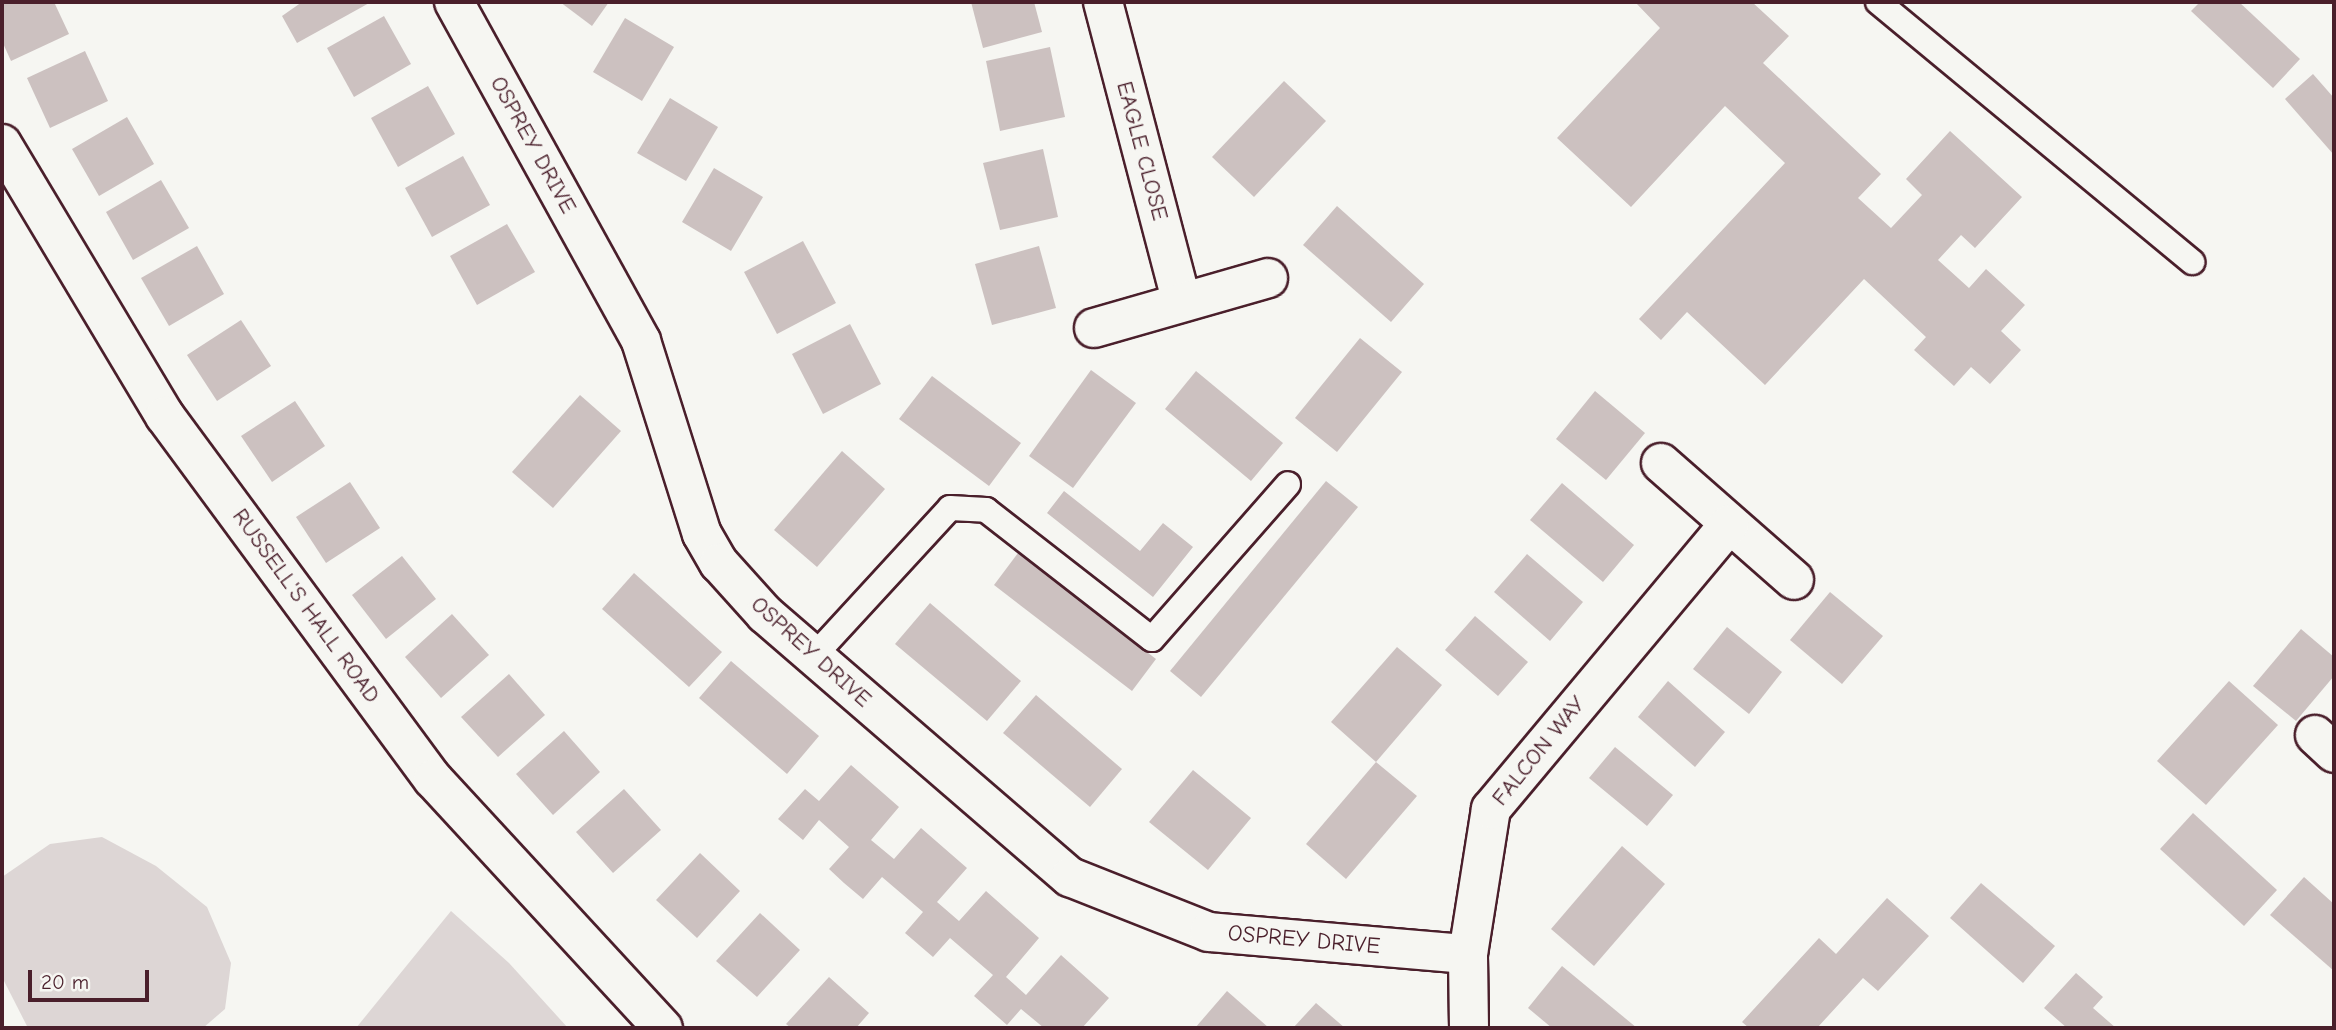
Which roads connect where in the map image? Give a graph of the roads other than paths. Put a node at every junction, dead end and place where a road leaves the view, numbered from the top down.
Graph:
1 (454, 2) edge
2 (1103, 2) edge
3 (1878, 2) edge
4 (2, 144) edge
5 (2192, 262) dead end
6 (1268, 278) dead end
7 (1181, 299) junction
8 (1094, 328) dead end
9 (1661, 463) dead end
10 (1288, 484) dead end
11 (1729, 524) junction
12 (1794, 579) dead end
13 (813, 657) junction
14 (1468, 954) junction
15 (663, 1028) edge
16 (1469, 1028) edge

1 - 13 street, OSPREY DRIVE
2 - 7 street, EAGLE CLOSE
3 - 5 lane
4 - 15 street, RUSSELL'S HALL ROAD
6 - 7 street
7 - 8 street
9 - 11 street
10 - 13 lane
11 - 12 street
11 - 14 street, FALCON WAY
13 - 14 street, OSPREY DRIVE
14 - 16 street, FALCON WAY

